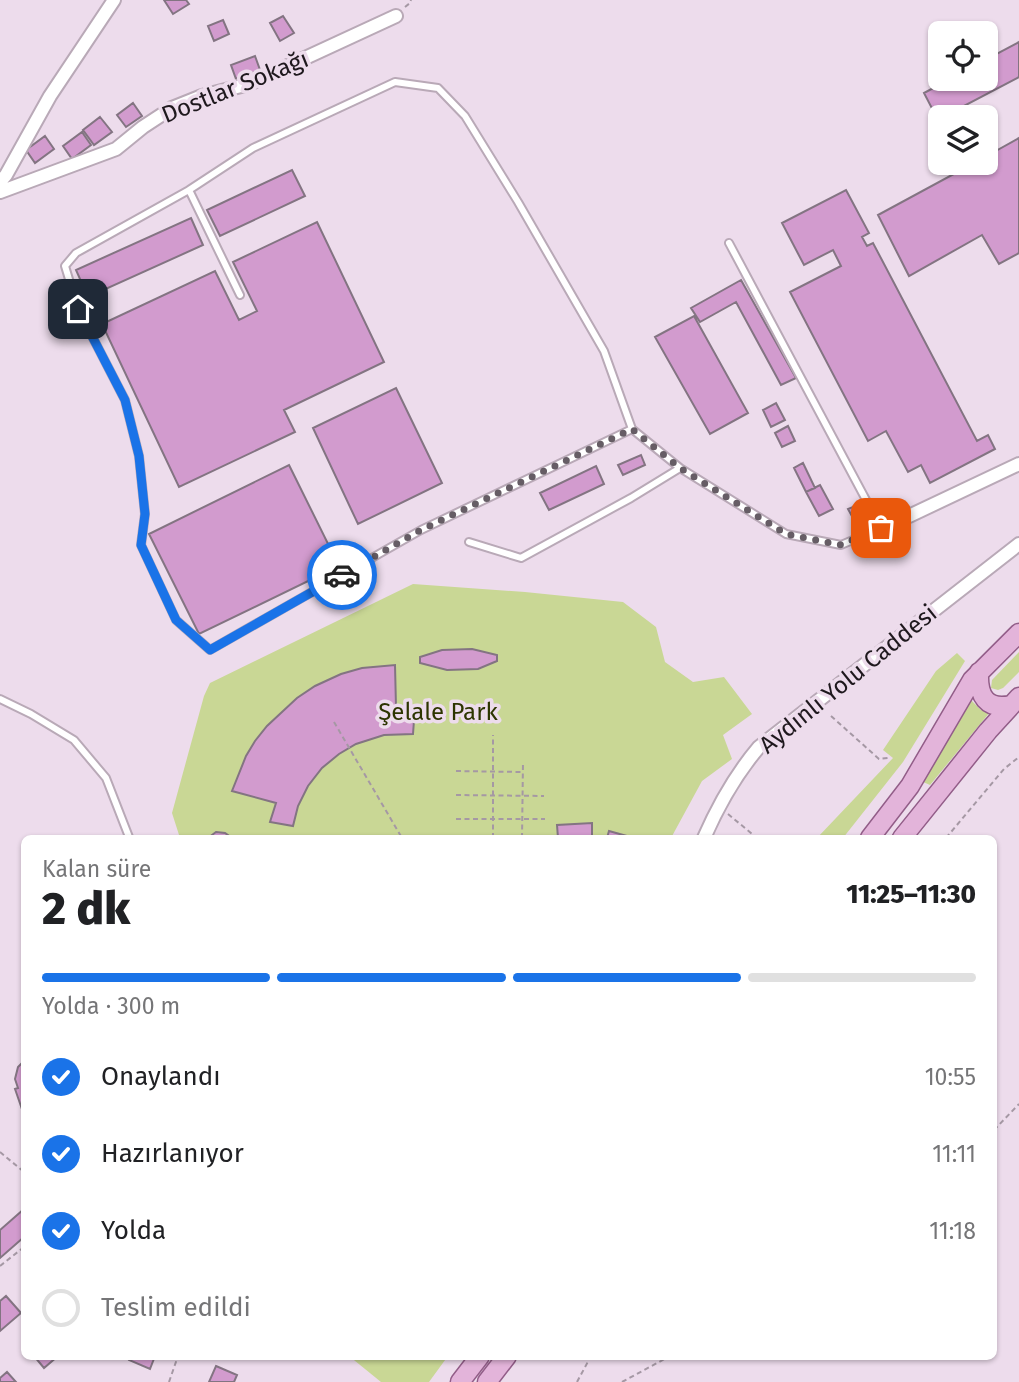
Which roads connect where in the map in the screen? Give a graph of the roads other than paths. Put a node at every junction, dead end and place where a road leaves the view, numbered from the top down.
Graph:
1 (114, 0) edge
2 (396, 16) dead end
3 (0, 182) edge
4 (188, 190) junction
5 (0, 192) edge
6 (729, 243) dead end
7 (240, 295) dead end
8 (632, 429) junction
9 (1019, 464) edge
10 (680, 468) junction
11 (909, 516) joint
12 (881, 528) junction
13 (470, 542) dead end
14 (1019, 544) edge
15 (1019, 633) edge
16 (979, 673) junction
17 (0, 699) edge
18 (1015, 701) edge
19 (129, 835) edge
20 (705, 835) edge
21 (872, 835) edge
22 (904, 835) edge
23 (477, 1360) edge
24 (504, 1360) edge
25 (460, 1382) edge
26 (487, 1382) edge

1 - 3 street
2 - 5 street, Dostlar Sokağı
4 - 7 lane
4 - 8 lane
4 - 8 lane
6 - 12 lane
8 - 10 lane
9 - 11 street
10 - 12 lane
10 - 13 lane
11 - 12 lane
14 - 20 street, Aydınlı Yolu Caddesi
15 - 16 main road
16 - 18 main road
16 - 21 main road
17 - 19 lane
18 - 22 main road
23 - 25 main road
24 - 26 main road

